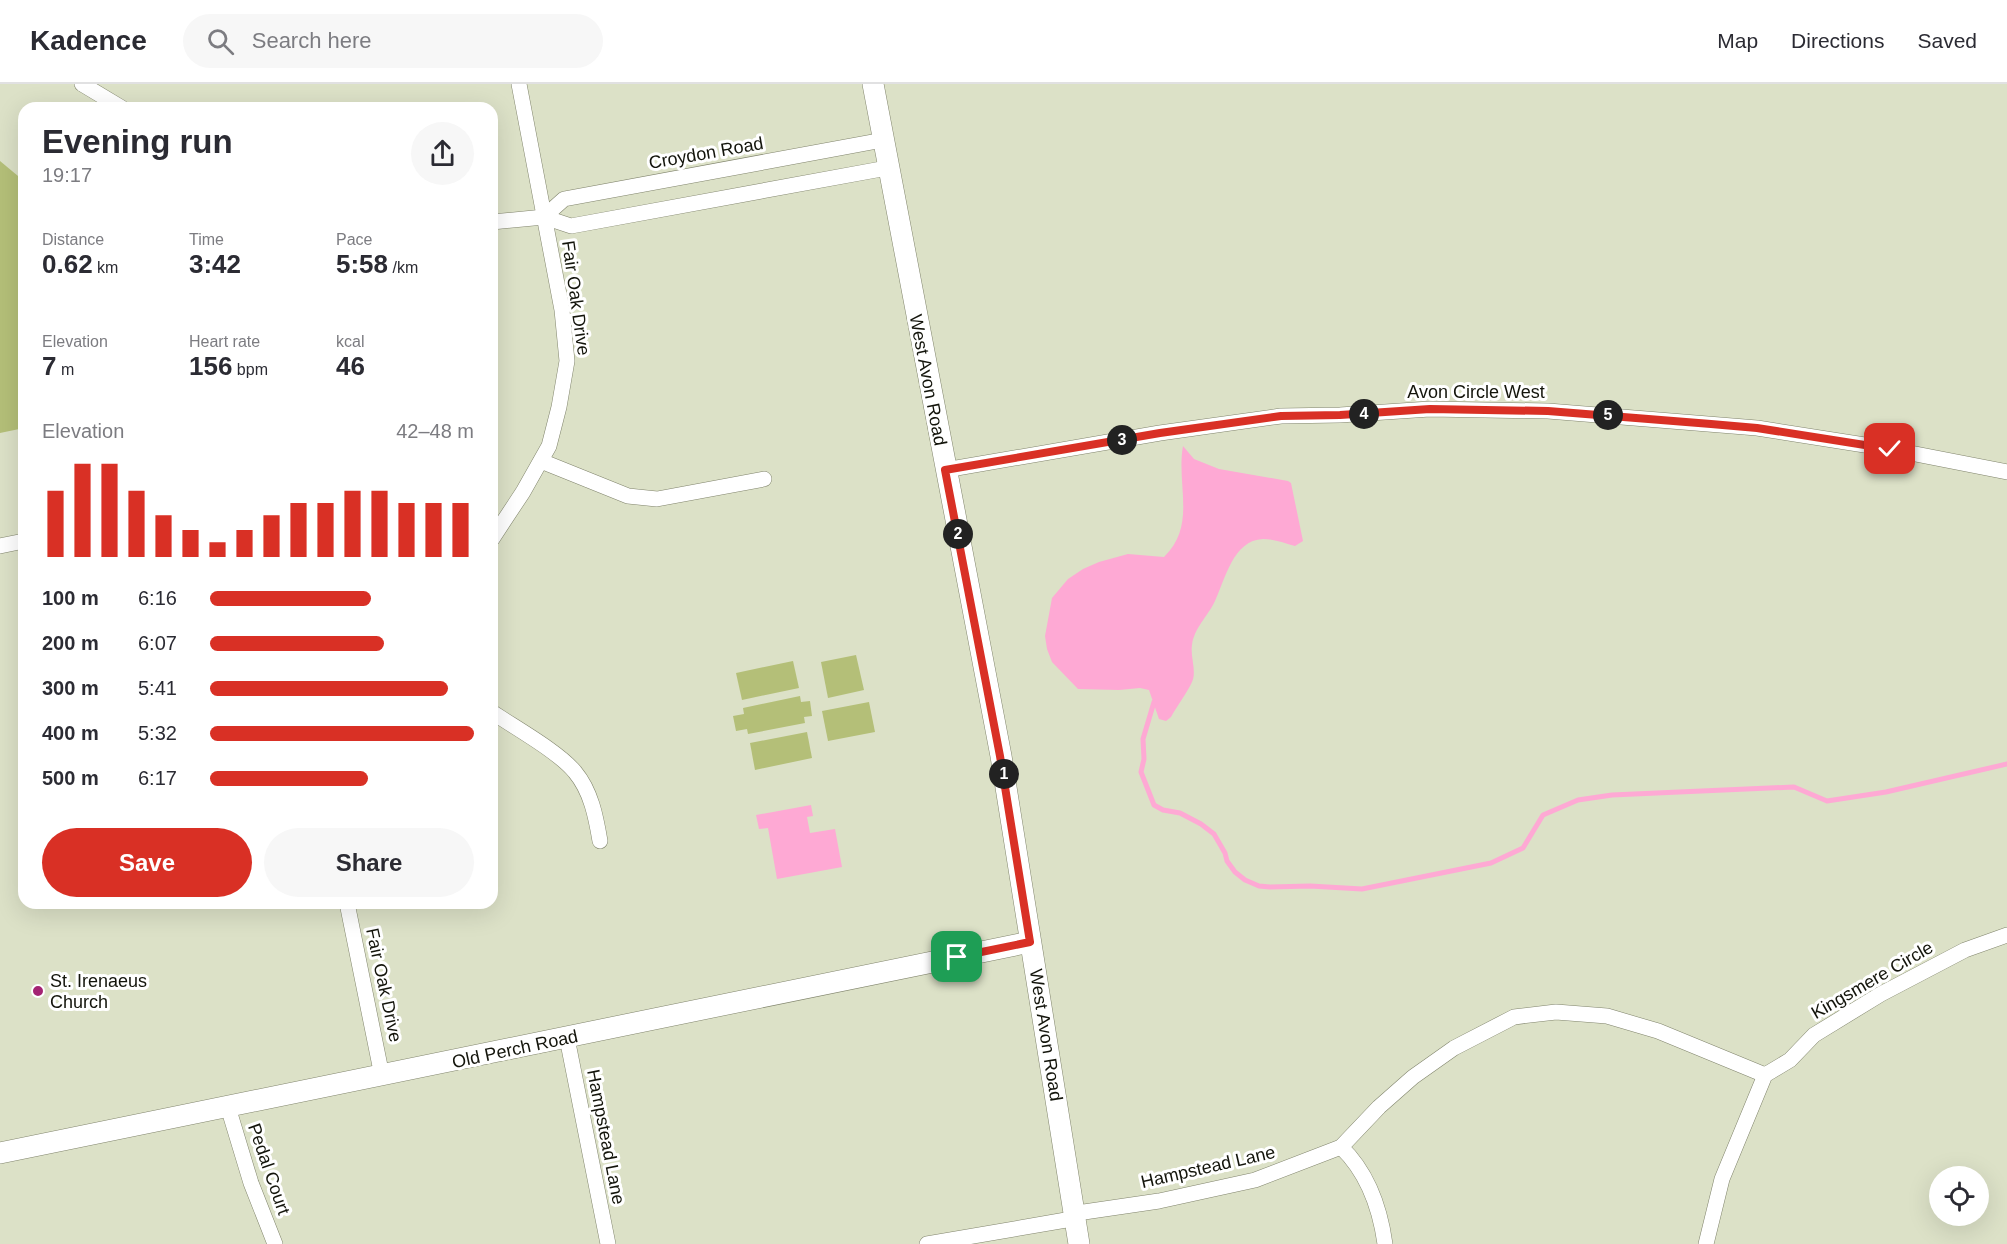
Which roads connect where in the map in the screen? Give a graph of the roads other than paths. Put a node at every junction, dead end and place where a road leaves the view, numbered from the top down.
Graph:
1 (82, 84) edge
2 (519, 84) edge
3 (873, 84) edge
4 (112, 102) edge
5 (883, 140) junction
6 (887, 168) junction
7 (544, 217) junction
8 (498, 221) edge
9 (541, 460) junction
10 (945, 470) junction
11 (2007, 472) edge
12 (765, 479) dead end
13 (498, 530) edge
14 (18, 542) edge
15 (0, 546) edge
16 (498, 716) edge
17 (600, 841) dead end
18 (348, 909) edge
19 (2007, 935) edge
20 (1030, 942) junction
21 (567, 1038) junction
22 (1766, 1075) junction
23 (382, 1076) junction
24 (228, 1107) junction
25 (1341, 1147) junction
26 (0, 1153) edge
27 (1074, 1215) junction
28 (275, 1244) edge
29 (608, 1244) edge
30 (927, 1244) edge
31 (1079, 1244) edge
32 (1385, 1244) edge
33 (1706, 1244) edge

1 - 4 street
2 - 7 street, Fair Oak Drive
3 - 5 street, West Avon Road
5 - 6 street, West Avon Road
5 - 7 street, Croydon Road
6 - 7 street
6 - 10 street, West Avon Road
7 - 8 street
7 - 9 street, Fair Oak Drive
9 - 12 street
9 - 13 street, Fair Oak Drive
10 - 11 street, Avon Circle West
10 - 20 street, West Avon Road
14 - 15 street
16 - 17 street
18 - 23 street, Fair Oak Drive
19 - 22 street, Kingsmere Circle
20 - 21 street, Old Perch Road
20 - 27 street, West Avon Road
21 - 23 street, Old Perch Road
21 - 29 street, Hampstead Lane
22 - 25 street, Hampstead Lane
22 - 33 street
23 - 24 street, Old Perch Road
24 - 26 street, Old Perch Road
24 - 28 street, Pedal Court
25 - 27 street, Hampstead Lane
25 - 32 street
27 - 30 street, Hampstead Lane
27 - 31 street, West Avon Road

